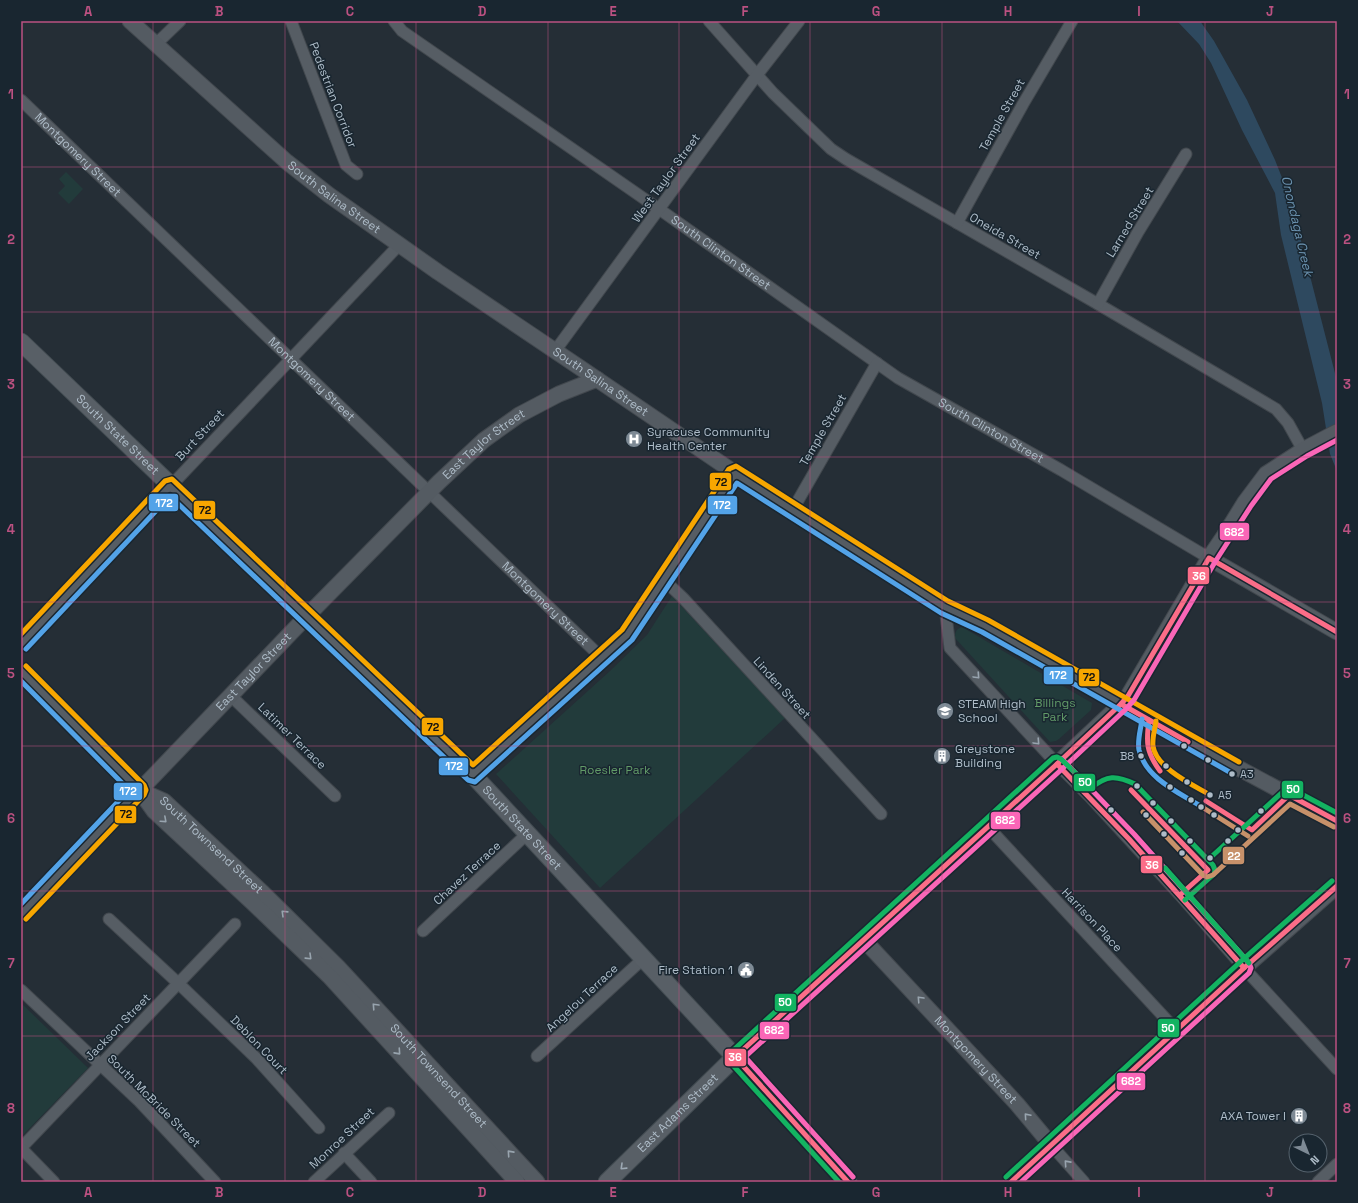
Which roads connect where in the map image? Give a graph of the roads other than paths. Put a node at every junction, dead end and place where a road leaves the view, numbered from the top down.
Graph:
1 (130, 21) edge
2 (180, 21) edge
3 (291, 21) edge
4 (394, 21) edge
5 (709, 21) edge
6 (799, 21) edge
7 (1072, 21) edge
8 (156, 44) junction
9 (757, 75) junction
10 (21, 100) edge
11 (1186, 154) dead end
12 (357, 174) dead end
13 (659, 209) junction
14 (957, 223) junction
15 (399, 245) junction
16 (1098, 304) junction
17 (21, 342) edge
18 (555, 351) junction
19 (291, 359) junction
20 (877, 363) junction
21 (597, 379) junction
22 (1331, 435) edge
23 (1303, 450) junction
24 (735, 474) junction
25 (170, 486) junction
26 (428, 492) junction
27 (792, 511) junction
28 (1209, 558) junction
29 (664, 580) junction
30 (945, 607) junction
31 (307, 616) junction
32 (1337, 632) edge
33 (21, 644) edge
34 (602, 658) junction
35 (21, 672) edge
36 (231, 696) junction
37 (1121, 704) junction
38 (1057, 764) junction
39 (474, 774) junction
40 (140, 790) junction
41 (335, 796) dead end
42 (881, 814) dead end
43 (1337, 822) edge
44 (988, 827) junction
45 (528, 833) junction
46 (1337, 886) edge
47 (21, 914) edge
48 (109, 919) dead end
49 (235, 924) dead end
50 (423, 932) dead end
51 (864, 940) junction
52 (644, 958) junction
53 (1244, 968) junction
54 (178, 983) junction
55 (21, 990) edge
56 (354, 993) junction
57 (1177, 1031) junction
58 (537, 1056) dead end
59 (735, 1057) junction
60 (100, 1065) junction
61 (1337, 1069) edge
62 (389, 1113) dead end
63 (319, 1128) dead end
64 (1052, 1146) junction
65 (21, 1148) edge
66 (344, 1153) junction
67 (1337, 1164) edge
68 (54, 1182) edge
69 (215, 1182) edge
70 (314, 1182) edge
71 (371, 1182) edge
72 (517, 1182) edge
73 (537, 1182) edge
74 (607, 1182) edge
75 (848, 1182) edge
76 (1012, 1182) edge
77 (1084, 1182) edge
78 (1318, 1182) edge

1 - 8 main road, South Salina Street
2 - 8 street
3 - 12 street, Pedestrian Corridor
4 - 13 street, South Clinton Street
5 - 9 street, Oneida Street
6 - 9 street, West Taylor Street
7 - 14 street, Temple Street
8 - 15 main road, South Salina Street
9 - 13 street, West Taylor Street
9 - 14 street, Oneida Street
10 - 19 street, Montgomery Street
11 - 16 street, Larned Street
13 - 18 street, West Taylor Street
13 - 20 street, South Clinton Street
14 - 16 street, Oneida Street
15 - 18 main road, South Salina Street
15 - 19 street, Burt Street
16 - 23 street, Oneida Street
17 - 25 main road, South State Street
18 - 21 main road, South Salina Street
19 - 25 street, Burt Street
19 - 26 street, Montgomery Street
20 - 27 street, Temple Street
20 - 28 street, South Clinton Street
21 - 24 main road, South Salina Street
21 - 26 main road, East Taylor Street
22 - 23 main road, East Adams Street
23 - 28 main road, East Adams Street
24 - 27 main road, South Salina Street
24 - 29 street
25 - 31 main road, South State Street
25 - 33 street, Burt Street
26 - 31 main road, East Taylor Street
26 - 34 street, Montgomery Street
27 - 30 main road, South Salina Street
28 - 32 main road, South Clinton Street
28 - 37 main road, East Adams Street
29 - 34 street
29 - 42 street, Linden Street
30 - 37 main road, South Salina Street
30 -> 38 street
31 - 36 main road, East Taylor Street
31 - 39 main road, South State Street
34 - 39 street
35 - 40 street
36 - 40 main road, East Taylor Street
36 - 41 street, Latimer Terrace
37 - 38 main road, East Adams Street
37 - 43 main road, South Salina Street
38 - 44 main road, East Adams Street
38 - 53 street
39 - 45 main road, South State Street
40 - 47 main road, East Taylor Street
40 - 56 main road, South Townsend Street
44 - 51 main road, East Adams Street
44 - 57 street, Harrison Place
45 - 50 street, Chavez Terrace
45 - 52 main road, South State Street
46 - 53 main road
48 - 54 street, Deblon Court
49 - 54 street, Jackson Street
51 - 59 main road, East Adams Street
64 -> 51 main road, Montgomery Street
52 - 58 street, Angelou Terrace
52 - 59 main road, South State Street
53 - 57 main road
53 - 61 street
54 - 60 street, Jackson Street
54 - 63 street, Deblon Court
55 - 60 street, South McBride Street
56 -> 72 main road, South Townsend Street
73 -> 56 main road, South Townsend Street
57 - 64 main road
59 -> 74 main road, East Adams Street
59 - 75 main road, South State Street
60 - 65 street, Jackson Street
60 - 69 street, South McBride Street
62 - 66 street, Monroe Street
64 - 76 main road
77 -> 64 street, Montgomery Street
65 - 68 street
66 - 70 street, Monroe Street
66 - 71 street
67 - 78 street

